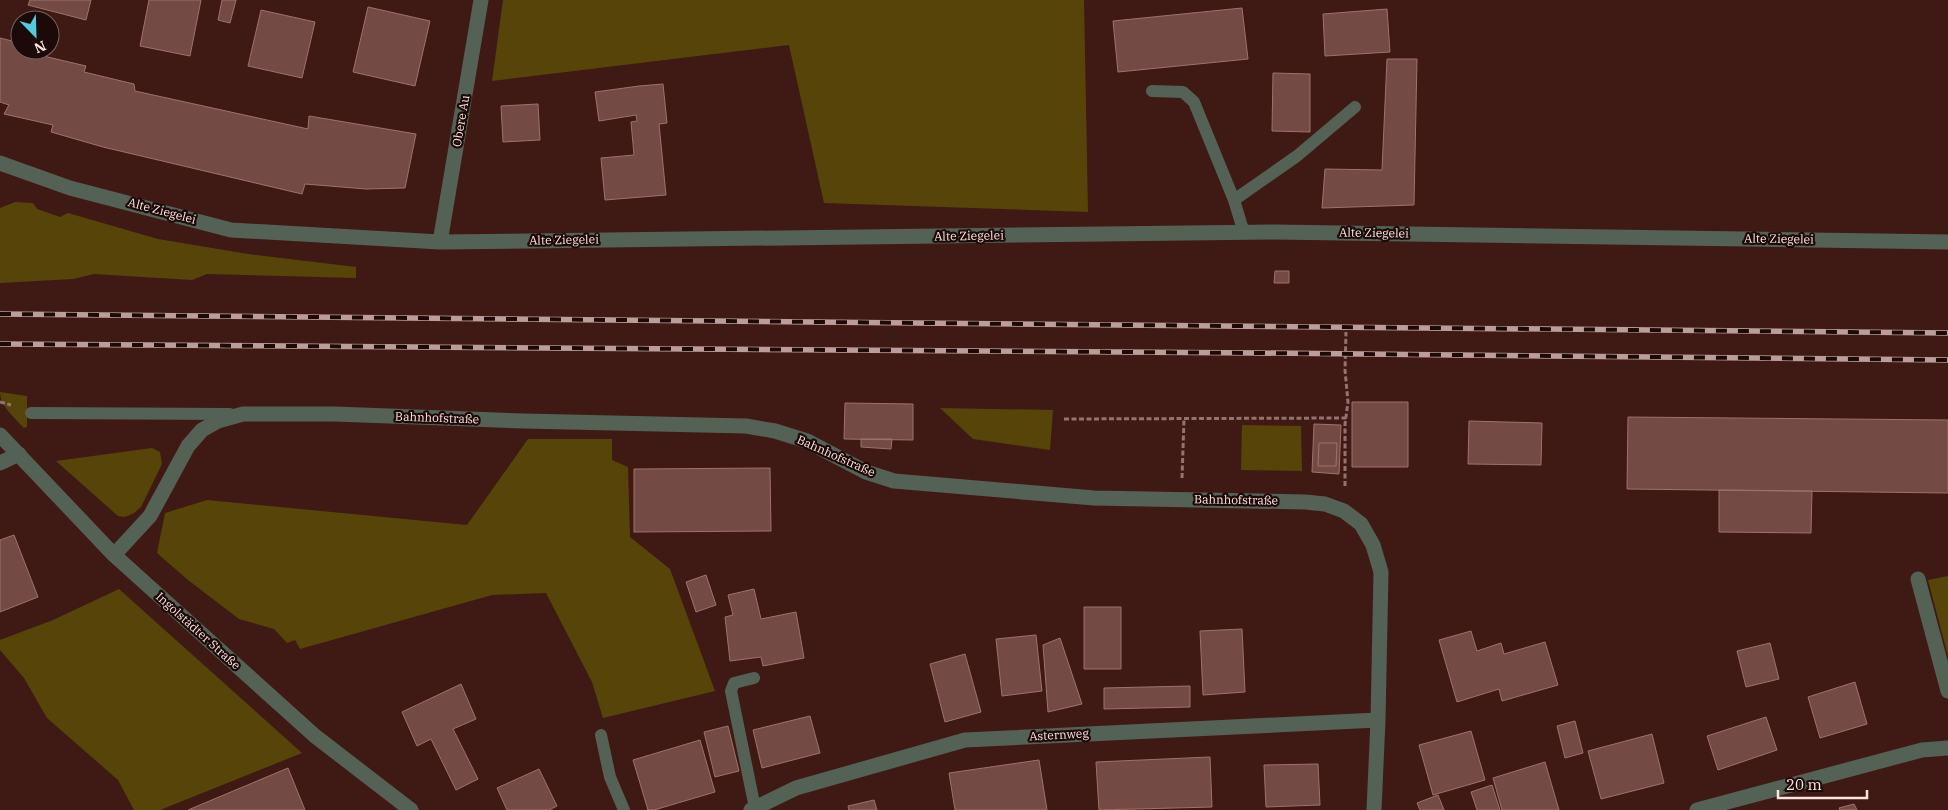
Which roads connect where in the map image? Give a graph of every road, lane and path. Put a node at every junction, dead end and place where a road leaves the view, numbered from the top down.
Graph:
1 (481, 0) edge
2 (1152, 91) dead end
3 (1355, 107) dead end
4 (0, 163) edge
5 (1234, 200) junction
6 (1244, 233) junction
7 (440, 242) junction
8 (1948, 242) edge
9 (1346, 332) dead end
10 (31, 413) dead end
11 (243, 414) junction
12 (1346, 418) junction
13 (1064, 419) dead end
14 (1184, 419) junction
15 (0, 435) edge
16 (19, 454) junction
17 (0, 463) edge
18 (1181, 499) junction
19 (1344, 511) junction
20 (114, 554) junction
21 (1918, 579) dead end
22 (754, 678) dead end
23 (1948, 691) edge
24 (1378, 720) junction
25 (601, 735) dead end
26 (1948, 748) edge
27 (753, 809) edge
28 (411, 810) edge
29 (624, 810) edge
30 (1374, 810) edge
31 (1697, 810) edge

1 - 7 street, Obere Au
2 - 5 lane
3 - 5 lane
4 - 7 street, Alte Ziegelei
5 - 6 lane
6 - 7 street, Alte Ziegelei
6 - 8 street, Alte Ziegelei
9 - 12 path
10 - 11 lane
11 - 18 street, Bahnhofstraße
11 - 20 street, Bahnhofstraße
12 - 14 path
12 - 19 path
13 - 14 path
14 - 18 path
15 - 16 street, Ingolstädter Straße
16 - 17 street
16 - 20 street, Ingolstädter Straße
18 - 19 street, Bahnhofstraße
19 - 24 street, Bahnhofstraße
20 - 28 street, Ingolstädter Straße
21 - 23 street
22 - 27 lane
24 - 27 street, Asternweg
24 - 30 street, Bahnhofstraße
25 - 29 lane
26 - 31 street

